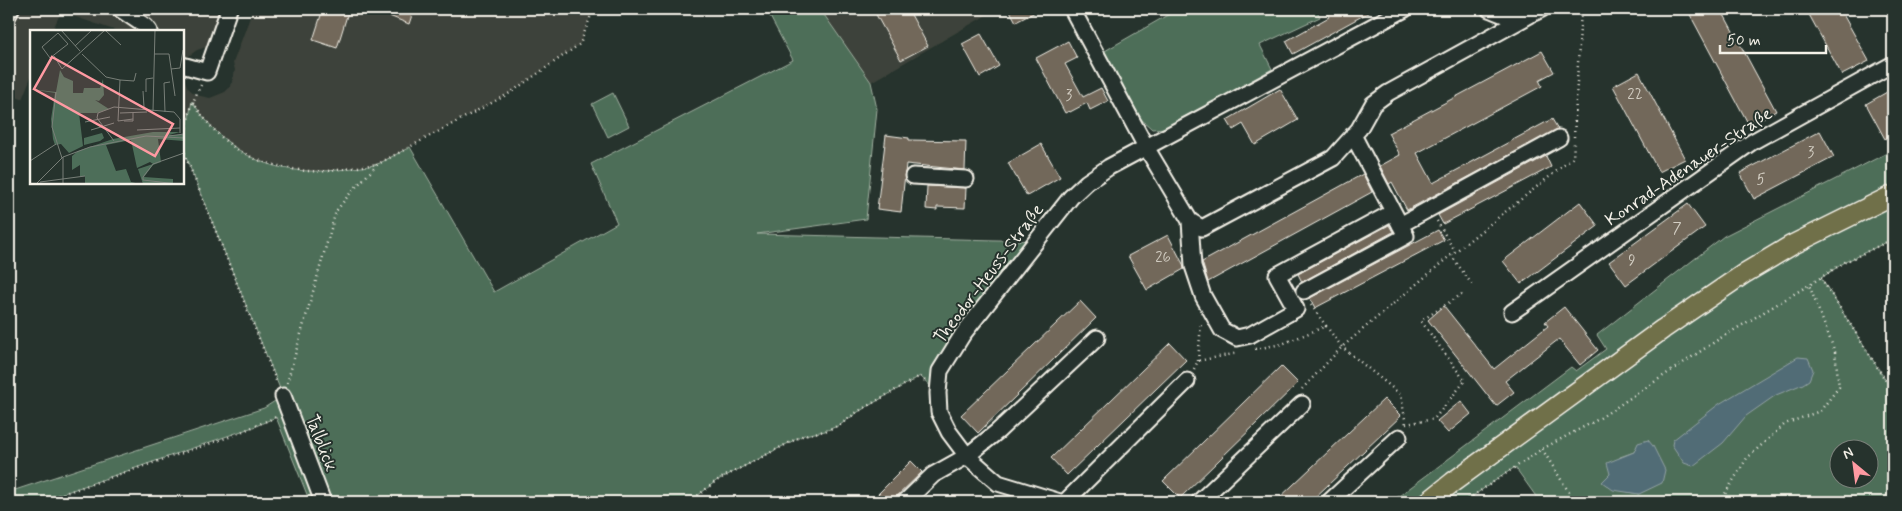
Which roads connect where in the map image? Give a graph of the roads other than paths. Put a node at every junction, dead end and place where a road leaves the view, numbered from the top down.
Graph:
1 (11, 9) edge
2 (120, 9) edge
3 (229, 9) edge
4 (1072, 9) edge
5 (1405, 9) edge
6 (1489, 9) edge
7 (1536, 12) edge
8 (9, 14) edge
9 (148, 30) edge
10 (1893, 64) edge
11 (184, 66) edge
12 (1353, 135) junction
13 (1560, 138) dead end
14 (1146, 147) junction
15 (913, 176) dead end
16 (966, 179) dead end
17 (1893, 194) edge
18 (1397, 219) junction
19 (1190, 221) junction
20 (1304, 291) road end
21 (1512, 312) dead end
22 (1097, 338) dead end
23 (1187, 381) road end
24 (283, 396) road end
25 (1300, 405) road end
26 (1403, 431) road end
27 (967, 456) junction
28 (324, 502) edge
29 (905, 502) edge
30 (1060, 502) edge
31 (1065, 502) edge
32 (1199, 502) edge
33 (1329, 502) edge
34 (1428, 502) edge

1 - 8 street
2 - 9 street
3 - 11 street
4 - 14 street
5 - 14 street, Theodor-Heuss-Straße
6 - 7 street
7 - 12 street
10 - 21 street, Konrad-Adenauer-Straße
12 - 18 street
12 - 19 street
13 - 18 street
14 - 19 street
14 - 27 street, Theodor-Heuss-Straße
15 - 16 street
17 - 34 main road
18 - 19 street
18 - 20 street
22 - 27 street
23 - 31 street
24 - 28 street, Talblick
25 - 32 street
26 - 33 street
27 - 29 street
27 - 30 street, Theodor-Heuss-Straße

